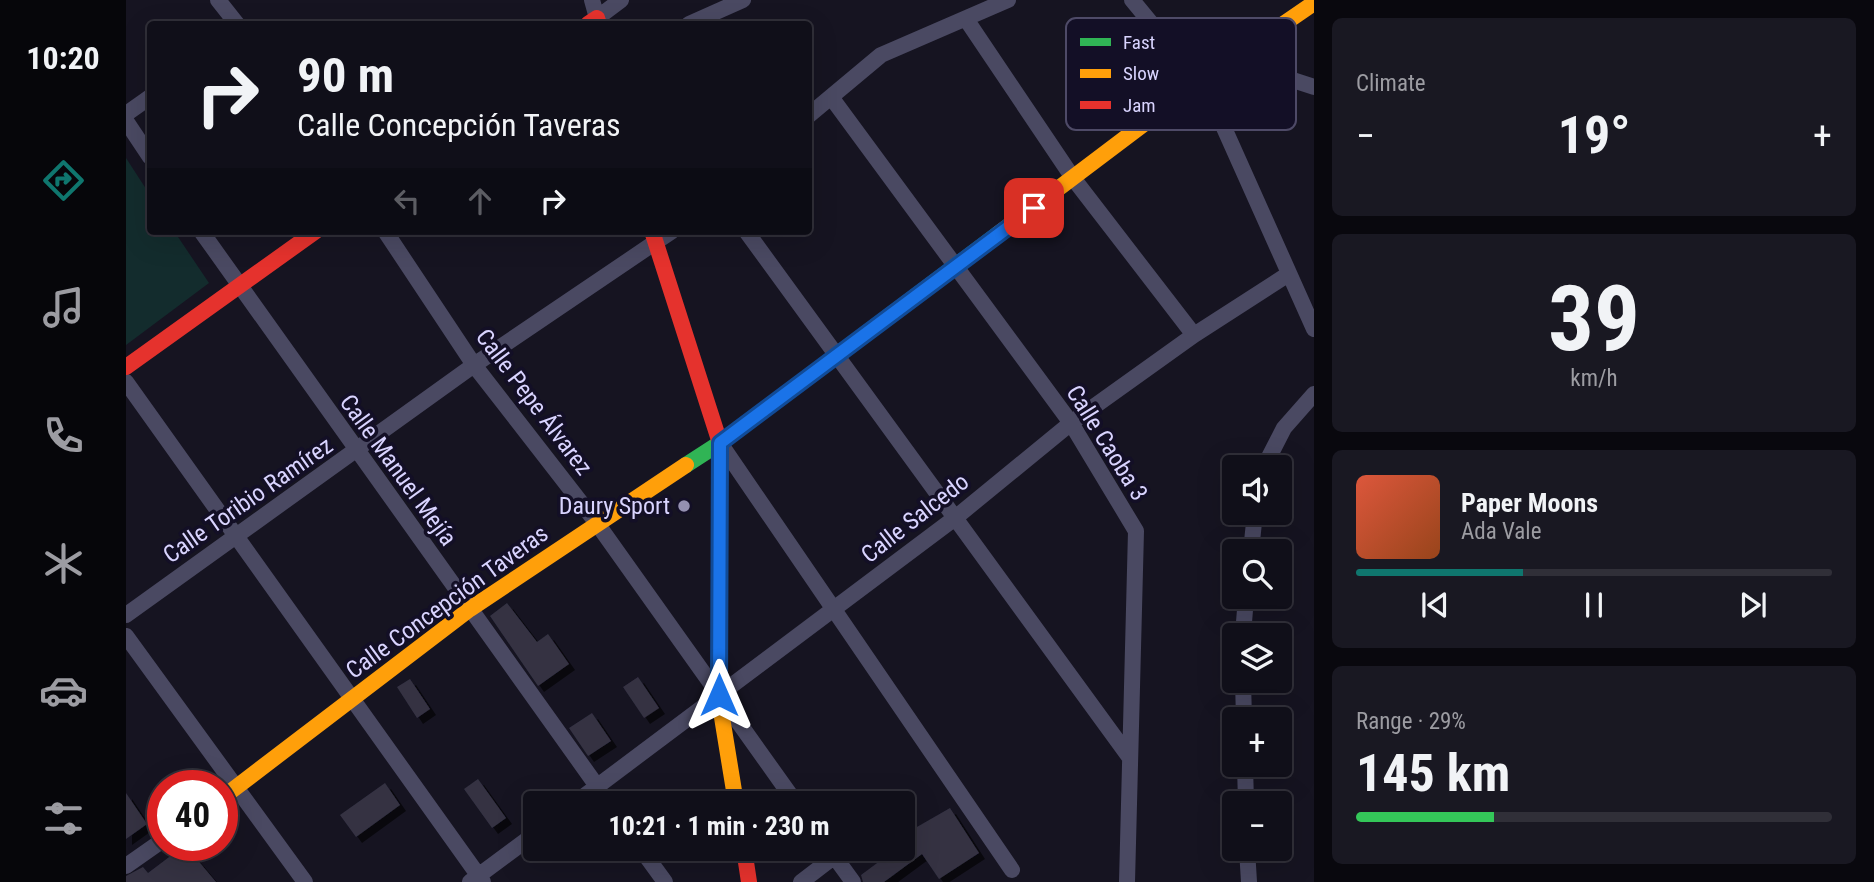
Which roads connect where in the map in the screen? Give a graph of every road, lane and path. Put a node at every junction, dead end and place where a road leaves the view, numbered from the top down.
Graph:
1 (218, 0) edge
2 (592, 0) edge
3 (621, 0) edge
4 (743, 0) edge
5 (1007, 0) edge
6 (1132, 0) edge
7 (1314, 3) edge
8 (1148, 18) edge
9 (1292, 18) edge
10 (966, 19) junction
11 (235, 21) edge
12 (595, 21) edge
13 (596, 21) edge
14 (696, 21) edge
15 (1296, 81) edge
16 (1314, 87) edge
17 (831, 97) junction
18 (147, 99) edge
19 (812, 113) edge
20 (126, 114) edge
21 (126, 121) edge
22 (1136, 130) edge
23 (1224, 130) edge
24 (147, 152) edge
25 (1073, 178) junction
26 (204, 235) edge
27 (310, 235) edge
28 (388, 235) edge
29 (749, 235) edge
30 (654, 238) edge
31 (955, 267) junction
32 (1287, 275) junction
33 (239, 286) junction
34 (1314, 330) edge
35 (1194, 335) junction
36 (837, 356) junction
37 (474, 365) junction
38 (126, 367) edge
39 (126, 382) edge
40 (1314, 394) edge
41 (1071, 423) junction
42 (720, 443) junction
43 (355, 452) junction
44 (1270, 455) edge
45 (955, 518) junction
46 (596, 522) junction
47 (234, 537) junction
48 (835, 608) junction
49 (470, 609) junction
50 (126, 615) edge
51 (126, 636) edge
52 (719, 695) junction
53 (353, 700) junction
54 (1130, 758) junction
55 (225, 770) edge
56 (238, 787) joint
57 (597, 787) junction
58 (592, 791) edge
59 (600, 791) edge
60 (734, 791) edge
61 (787, 791) edge
62 (523, 843) edge
63 (147, 851) edge
64 (650, 861) edge
65 (746, 861) edge
66 (823, 861) edge
67 (838, 861) edge
68 (1248, 861) edge
69 (126, 866) edge
70 (1013, 870) dead end
71 (477, 880) edge
72 (305, 882) edge
73 (665, 882) edge
74 (749, 882) edge
75 (801, 882) edge
76 (853, 882) edge
77 (1127, 882) edge
78 (1249, 882) edge

1 - 11 street
2 - 12 street
3 - 13 street
4 - 14 street
5 - 10 street
6 - 8 street
7 - 9 street, Calle Concepción Taveras
10 - 17 street
10 - 25 street
15 - 16 street
17 - 19 street
17 - 31 street, Calle Caoba 3
18 - 20 street
21 - 24 street
22 - 25 street, Calle Concepción Taveras
23 - 32 street
25 - 31 street, Calle Concepción Taveras
25 - 35 street
26 - 33 street, Calle Manuel Mejía
27 - 33 street
28 - 37 street, Calle Pepe Álvarez
29 - 36 street
30 - 37 street, Calle Toribio Ramírez
30 - 42 street
31 - 36 street, Calle Concepción Taveras
31 - 41 street, Calle Caoba 3
32 - 34 street
32 - 35 street, Calle Salcedo
33 - 38 street
33 - 43 street, Calle Manuel Mejía
35 - 41 street, Calle Salcedo
36 - 42 street, Calle Concepción Taveras
36 - 45 street
37 - 43 street, Calle Toribio Ramírez
37 - 46 street, Calle Pepe Álvarez
39 - 47 street
40 - 44 street
41 - 45 street, Calle Salcedo
41 - 54 street, Calle Caoba 3
42 - 46 street, Calle Concepción Taveras
42 - 48 street
42 - 52 street
43 - 47 street, Calle Toribio Ramírez
43 - 49 street, Calle Manuel Mejía
45 - 48 street, Calle Salcedo
45 - 54 street
46 - 49 street, Calle Concepción Taveras
46 - 52 street, Calle Pepe Álvarez
47 - 50 street, Calle Toribio Ramírez
47 - 53 street
48 - 52 street, Calle Salcedo
48 - 70 street
49 - 53 street, Calle Concepción Taveras
49 - 57 street, Calle Manuel Mejía
51 - 55 street
52 - 57 street, Calle Salcedo
52 - 60 street
52 - 61 street, Calle Pepe Álvarez
53 - 56 street, Calle Concepción Taveras
53 - 71 street
54 - 77 street, Calle Caoba 3
56 - 72 street
57 - 58 street, Calle Salcedo
57 - 59 street, Calle Manuel Mejía
62 - 71 street
63 - 69 street
64 - 73 street
65 - 74 street
66 - 75 street
67 - 76 street
68 - 78 street

